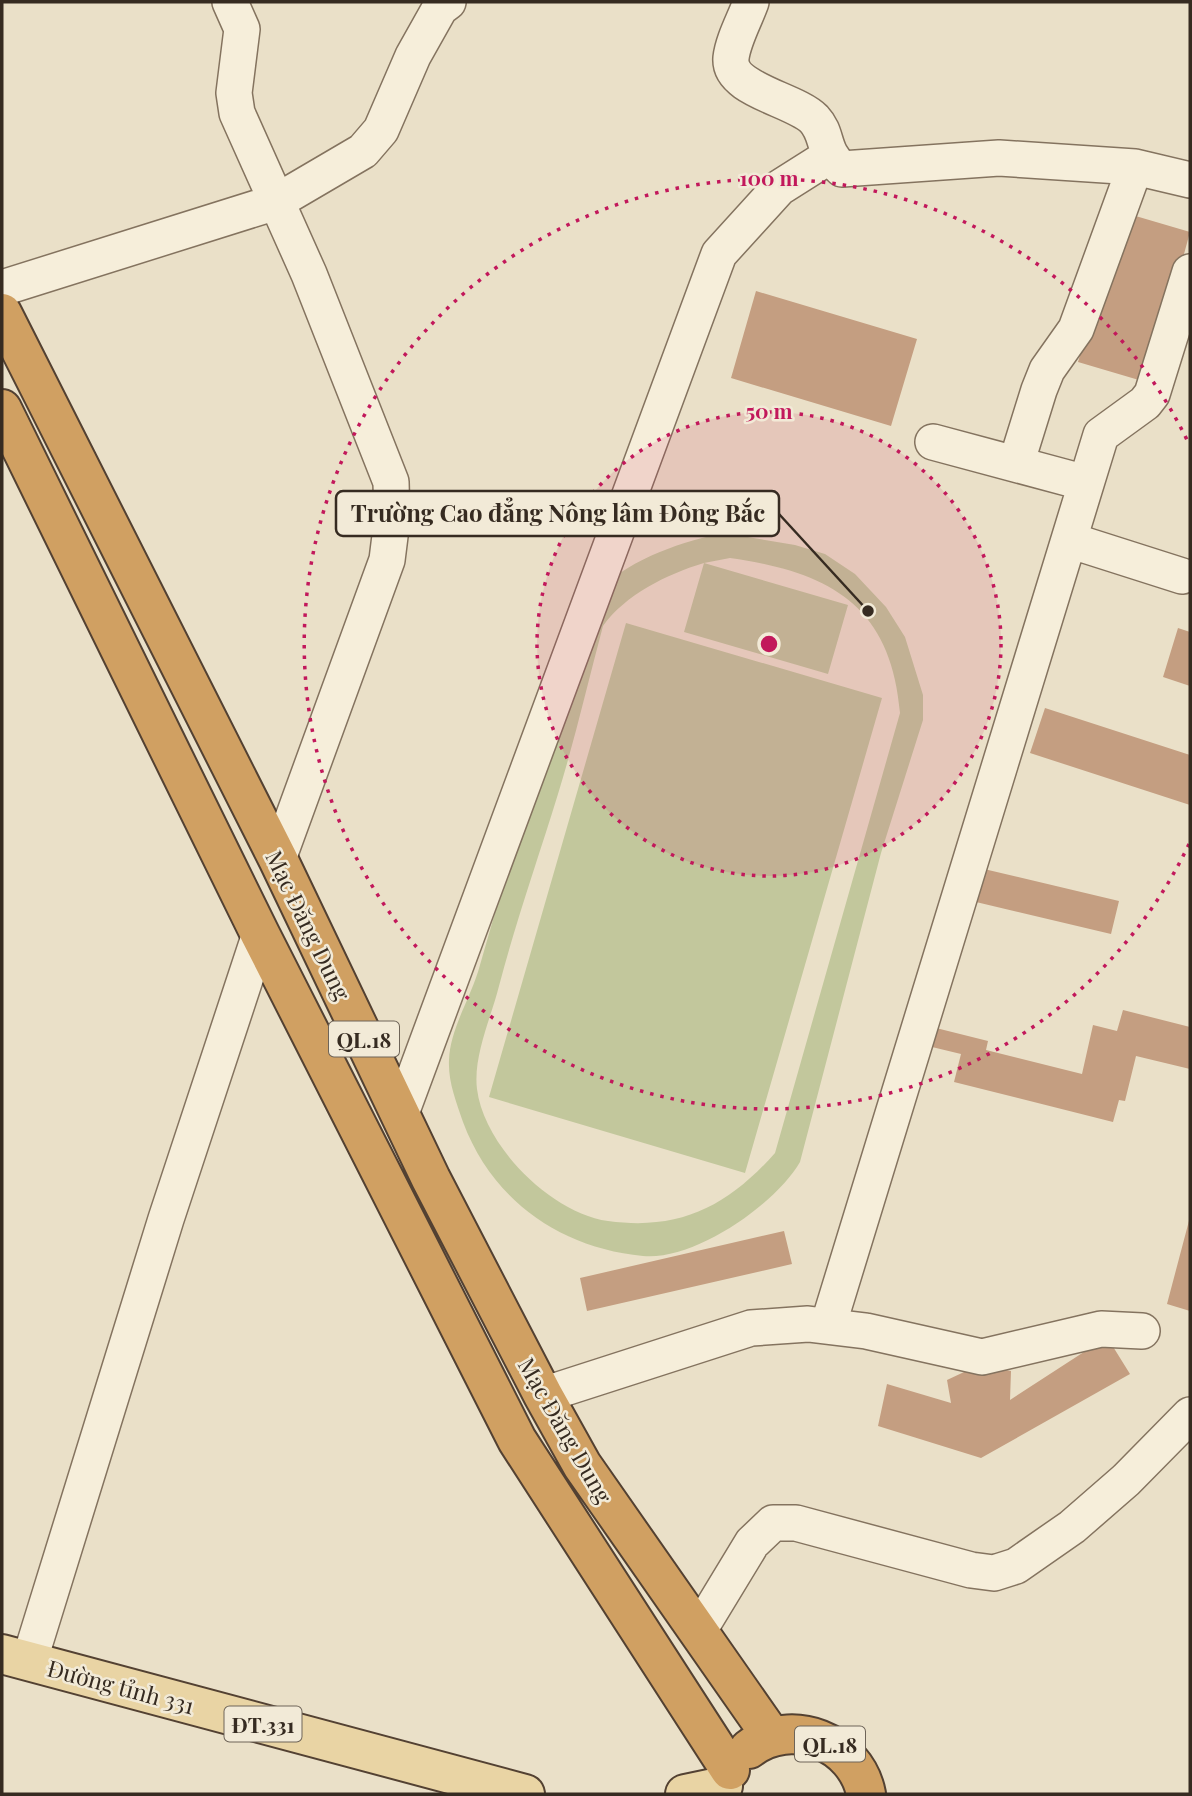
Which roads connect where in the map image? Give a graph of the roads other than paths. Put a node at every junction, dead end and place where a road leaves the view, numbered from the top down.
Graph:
1 (230, 2) edge
2 (751, 2) edge
3 (441, 4) edge
4 (828, 157) junction
5 (1135, 167) junction
6 (1190, 180) edge
7 (276, 202) junction
8 (1190, 272) edge
9 (2, 288) edge
10 (2, 313) edge
11 (2, 409) edge
12 (933, 442) dead end
13 (1016, 464) junction
14 (1086, 483) junction
15 (1069, 540) junction
16 (1182, 576) dead end
17 (278, 859) junction
18 (260, 934) junction
19 (400, 1116) junction
20 (828, 1326) junction
21 (1142, 1331) dead end
22 (542, 1395) junction
23 (1190, 1415) edge
24 (698, 1632) junction
25 (15, 1658) edge
26 (772, 1737) junction
27 (724, 1783) edge
28 (867, 1793) edge
29 (525, 1794) edge
30 (685, 1794) edge

1 - 7 street
2 - 4 street
3 - 7 street
4 - 5 street
4 - 19 street
5 - 6 street
5 - 13 street
7 - 9 street
7 - 17 street
8 - 14 street
10 - 17 highway, Mạc Đăng Dung / QL.18
11 - 18 highway, Mạc Đăng Dung / QL.18
12 - 13 street
13 - 14 street
14 - 15 street
15 - 16 street
15 - 20 street
17 - 19 highway, Mạc Đăng Dung / QL.18
18 - 25 street
18 - 27 highway, Mạc Đăng Dung / QL.18
19 - 22 highway, Mạc Đăng Dung / QL.18
20 - 21 street
20 - 22 street
22 - 24 highway, Mạc Đăng Dung / QL.18
23 - 24 street
24 - 26 highway, Mạc Đăng Dung / QL.18
25 - 29 main road, Đường tỉnh 331 / ĐT.331
26 - 27 highway, QL.18
26 - 28 highway, QL.18
27 - 30 main road

